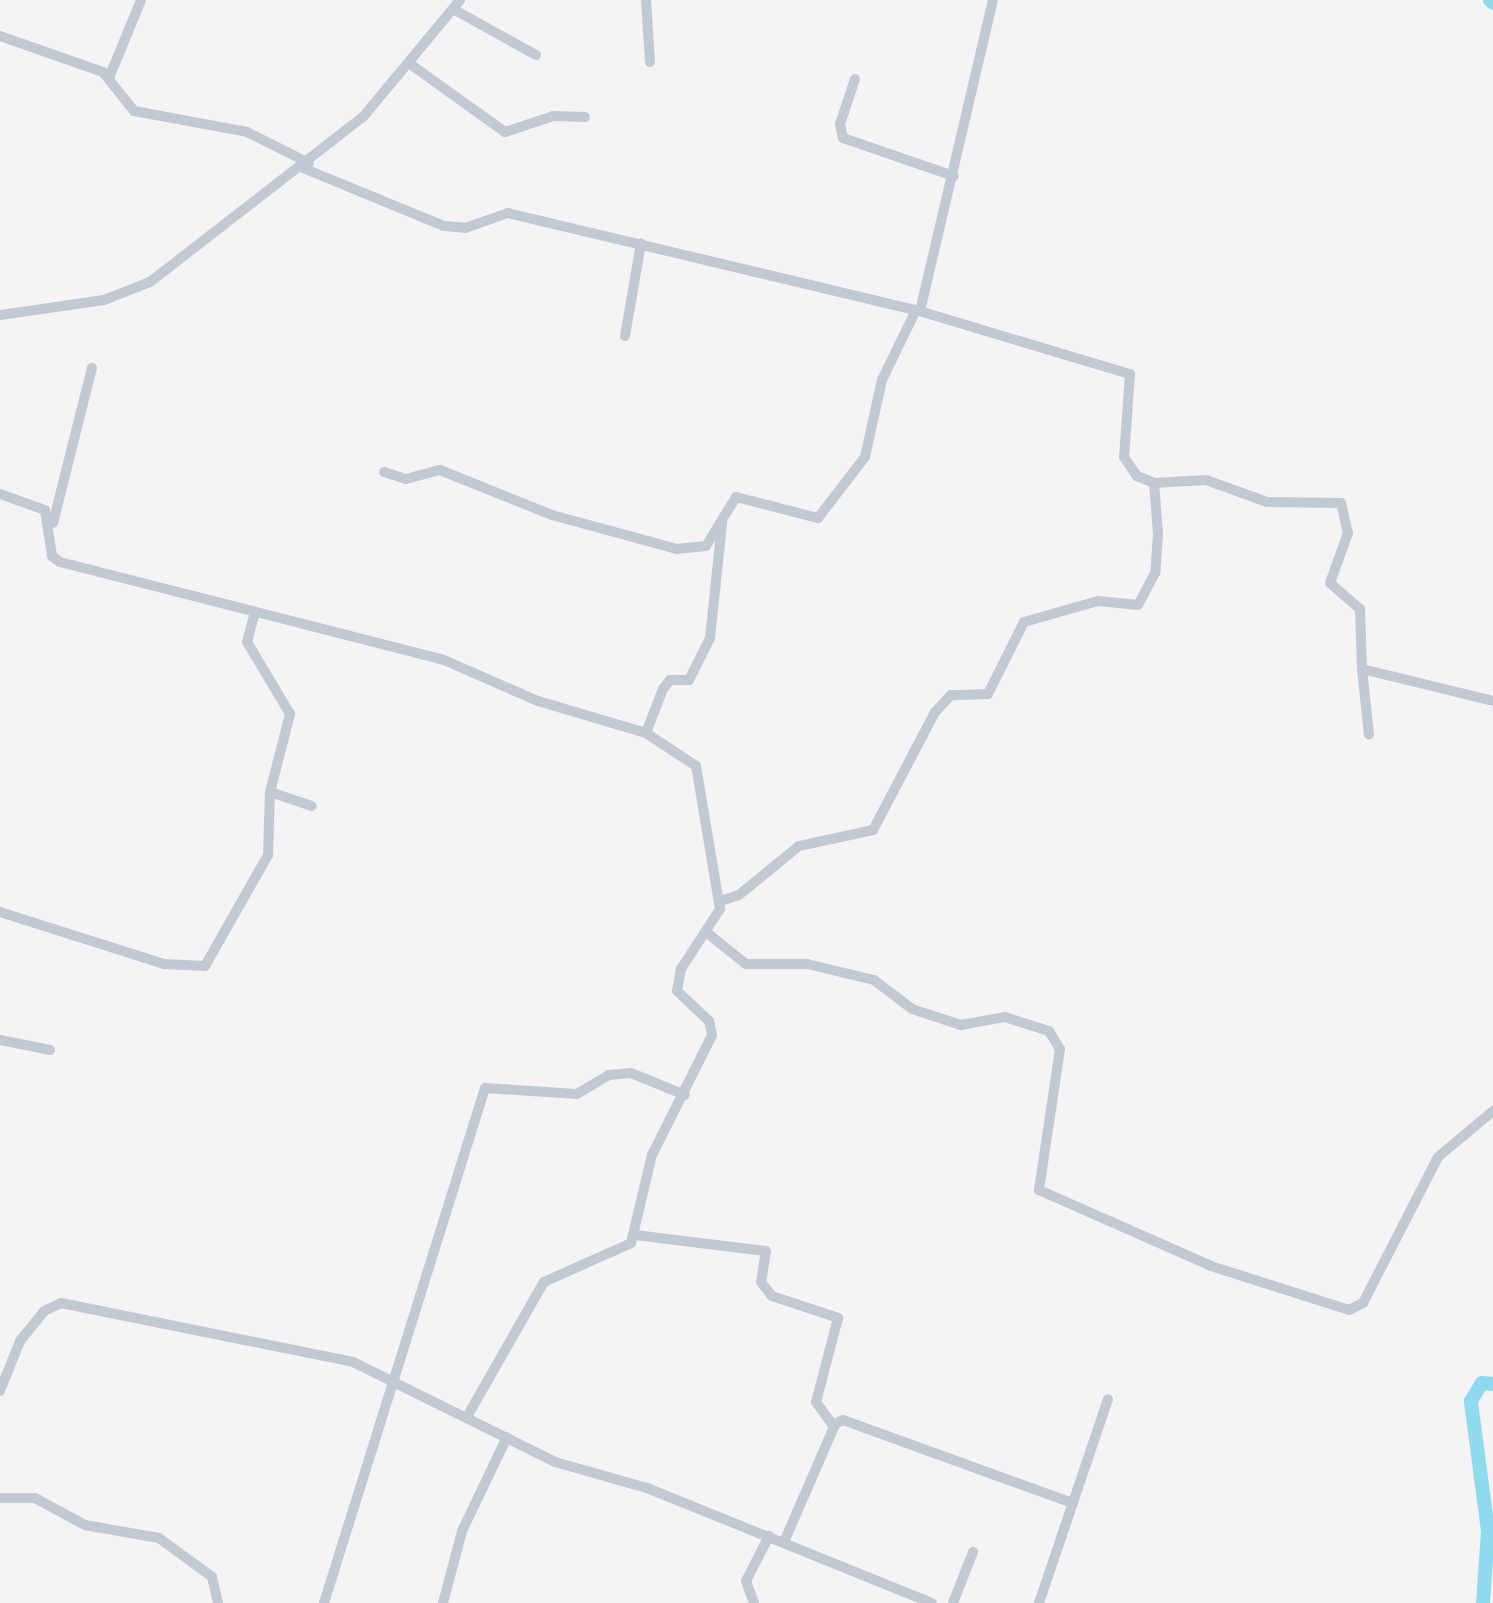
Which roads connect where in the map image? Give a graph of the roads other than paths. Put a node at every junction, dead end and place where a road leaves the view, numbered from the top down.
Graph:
1 (141, 0) edge
2 (646, 0) edge
3 (993, 0) edge
4 (456, 5) edge
5 (0, 36) edge
6 (536, 55) dead end
7 (650, 62) dead end
8 (410, 64) junction
9 (109, 78) junction
10 (855, 79) dead end
11 (585, 117) dead end
12 (306, 165) junction
13 (954, 176) junction
14 (641, 243) junction
15 (918, 310) junction
16 (0, 315) edge
17 (625, 336) dead end
18 (92, 368) dead end
19 (384, 472) dead end
20 (1154, 483) junction
21 (0, 494) edge
22 (722, 523) junction
23 (52, 525) junction
24 (254, 615) junction
25 (1362, 669) junction
26 (1493, 701) edge
27 (646, 733) junction
28 (1369, 735) dead end
29 (270, 792) junction
30 (312, 806) dead end
31 (721, 901) junction
32 (0, 912) edge
33 (706, 932) junction
34 (0, 1040) edge
35 (50, 1050) dead end
36 (685, 1095) junction
37 (1493, 1111) edge
38 (635, 1235) junction
39 (399, 1379) junction
40 (0, 1391) edge
41 (1108, 1399) dead end
42 (468, 1415) junction
43 (835, 1424) junction
44 (507, 1437) junction
45 (0, 1498) edge
46 (1072, 1503) junction
47 (769, 1536) junction
48 (784, 1542) junction
49 (973, 1552) dead end
50 (218, 1603) edge
51 (324, 1603) edge
52 (443, 1603) edge
53 (754, 1603) edge
54 (932, 1603) edge
55 (953, 1603) edge
56 (1039, 1603) edge

1 - 9 street
2 - 7 street
3 - 13 street
4 - 6 street
4 - 8 street
5 - 9 street
8 - 11 street
8 - 12 street
9 - 12 street
10 - 13 street
12 - 14 street
12 - 16 street
13 - 15 street
14 - 15 street
14 - 17 street
15 - 20 street
15 - 22 street
18 - 23 street
19 - 22 street
20 - 25 street
20 - 31 street
21 - 23 street
22 - 27 street
23 - 24 street
24 - 27 street
24 - 29 street
25 - 26 street
25 - 28 street
27 - 31 street
29 - 30 street
29 - 32 street
31 - 33 street
33 - 36 street
33 - 37 street
34 - 35 street
36 - 38 street
36 - 39 street
38 - 42 street
38 - 43 street
39 - 40 street
39 - 42 street
39 - 51 street
41 - 46 street
42 - 44 street
43 - 46 street
43 - 48 street
44 - 47 street
44 - 52 street
45 - 50 street
46 - 56 street
47 - 48 street
47 - 53 street
48 - 54 street
49 - 55 street

